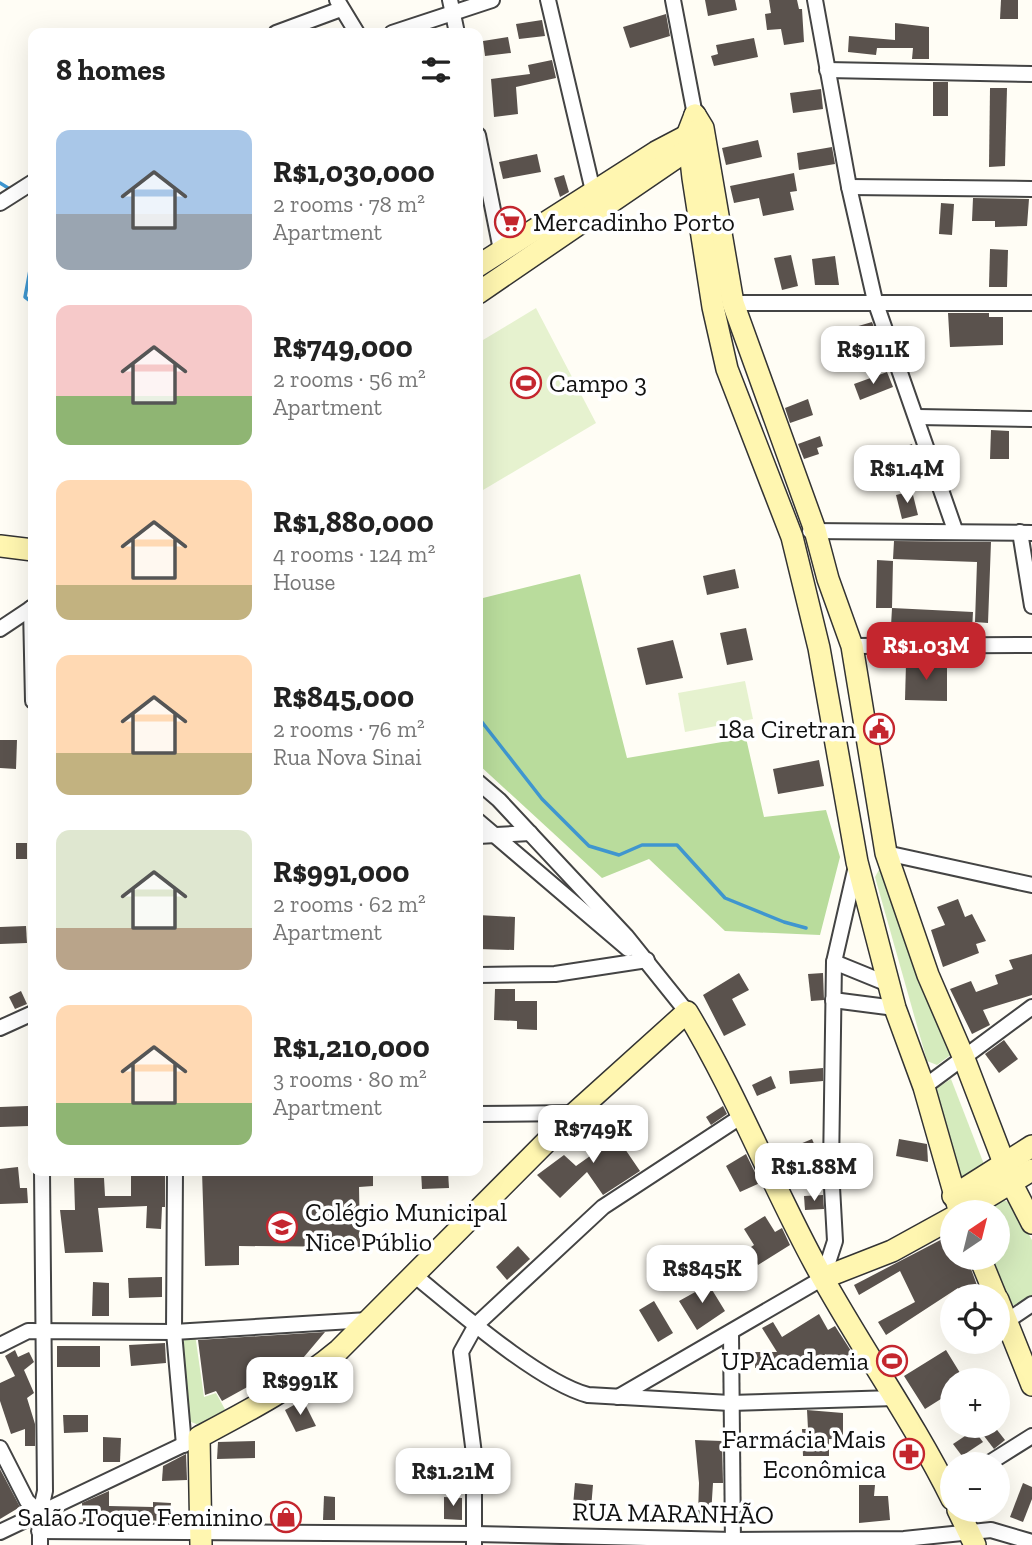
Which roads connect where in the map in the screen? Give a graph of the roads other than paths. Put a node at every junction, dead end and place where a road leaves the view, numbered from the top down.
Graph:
1 (492, 0) edge
2 (548, 0) edge
3 (673, 0) edge
4 (815, 0) edge
5 (339, 5) edge
6 (451, 6) edge
7 (291, 28) edge
8 (354, 28) edge
9 (403, 28) edge
10 (456, 28) edge
11 (827, 70) junction
12 (1032, 74) edge
13 (696, 134) junction
14 (483, 160) edge
15 (28, 185) edge
16 (849, 187) junction
17 (1032, 189) edge
18 (593, 191) junction
19 (0, 203) edge
20 (501, 250) junction
21 (483, 263) edge
22 (483, 289) edge
23 (875, 301) junction
24 (733, 303) junction
25 (1032, 303) edge
26 (918, 417) junction
27 (1032, 419) edge
28 (815, 530) junction
29 (956, 530) junction
30 (1026, 532) edge
31 (792, 537) junction
32 (0, 547) edge
33 (28, 550) edge
34 (1032, 606) edge
35 (28, 611) edge
36 (0, 629) edge
37 (1032, 645) edge
38 (852, 646) junction
39 (819, 648) junction
40 (483, 787) edge
41 (483, 825) edge
42 (530, 832) junction
43 (483, 836) edge
44 (495, 836) junction
45 (886, 853) junction
46 (857, 862) junction
47 (1032, 885) edge
48 (647, 960) junction
49 (834, 962) junction
50 (483, 975) edge
51 (888, 984) junction
52 (833, 1000) junction
53 (1032, 1007) edge
54 (895, 1008) junction
55 (687, 1013) junction
56 (28, 1015) edge
57 (0, 1028) edge
58 (963, 1056) junction
59 (924, 1087) junction
60 (575, 1113) junction
61 (483, 1114) edge
62 (742, 1116) junction
63 (1032, 1146) edge
64 (1005, 1164) junction
65 (1032, 1170) edge
66 (41, 1176) edge
67 (175, 1176) edge
68 (1012, 1184) junction
69 (956, 1200) edge
70 (966, 1200) edge
71 (974, 1200) edge
72 (1032, 1223) edge
73 (940, 1224) edge
74 (414, 1275) junction
75 (823, 1278) junction
76 (1032, 1304) edge
77 (1010, 1319) edge
78 (368, 1320) junction
79 (476, 1325) junction
80 (1010, 1329) edge
81 (44, 1332) junction
82 (174, 1332) junction
83 (731, 1332) junction
84 (0, 1345) edge
85 (1032, 1385) edge
86 (618, 1397) junction
87 (895, 1398) junction
88 (730, 1403) junction
89 (1032, 1436) edge
90 (191, 1441) junction
91 (1025, 1447) edge
92 (0, 1448) edge
93 (940, 1475) edge
94 (40, 1513) junction
95 (964, 1522) edge
96 (0, 1532) edge
97 (39, 1538) edge
98 (475, 1539) edge
99 (972, 1539) edge
100 (202, 1540) edge
101 (1032, 1542) edge
102 (733, 1543) edge

1 - 6 street
2 - 18 street
3 - 13 street
4 - 11 street
5 - 7 street
5 - 8 street
6 - 9 street
6 - 10 street
11 - 12 street
11 - 16 street
13 - 18 main road
13 - 22 main road
13 - 24 main road
13 - 31 main road
14 - 20 street
15 - 19 street
16 - 17 street
16 - 23 street
18 - 20 main road
20 - 21 main road
23 - 24 street
23 - 25 street
23 - 26 street
24 - 28 main road
26 - 27 street
26 - 29 street
28 - 29 street
28 - 31 street
28 - 38 main road
29 - 30 street
30 - 34 street
31 - 39 main road
32 - 33 main road
35 - 36 street
37 - 38 street
38 - 39 main road
38 - 45 main road
39 - 46 main road
40 - 42 street
41 - 44 street
42 - 44 street
42 - 48 street
43 - 44 street
44 - 48 street
45 - 47 street
45 - 58 main road
46 - 49 street
46 - 51 main road
48 - 50 street
48 - 55 street
49 - 51 street
49 - 52 street
51 - 54 main road
52 - 54 street
52 - 75 street
53 - 58 street
54 - 59 main road
55 - 60 main road
55 - 62 main road
56 - 57 street
58 - 59 street
58 - 64 main road
59 - 69 main road
60 - 61 street
60 - 74 main road
62 - 75 main road
62 - 79 street
63 - 64 main road
64 - 68 main road
64 - 70 main road
65 - 68 main road
66 - 81 street
67 - 82 street
68 - 71 main road
68 - 72 main road
73 - 75 main road
74 - 78 main road
74 - 79 street
75 - 83 street
75 - 87 main road
76 - 77 street
78 - 82 street
78 - 90 main road
79 - 86 street
79 - 98 street
80 - 85 main road
81 - 82 street
81 - 84 street
81 - 94 street
82 - 90 street
83 - 86 street
83 - 88 street
86 - 88 street
87 - 88 street
87 - 93 main road
88 - 102 street
89 - 91 street
90 - 94 street
90 - 100 main road
92 - 94 street
94 - 96 street
94 - 97 street
95 - 99 main road
97 - 100 street, RUA MARANHÃO
98 - 100 street, RUA MARANHÃO
98 - 102 street, RUA MARANHÃO
99 - 101 street, RUA MARANHÃO
99 - 102 street, RUA MARANHÃO

